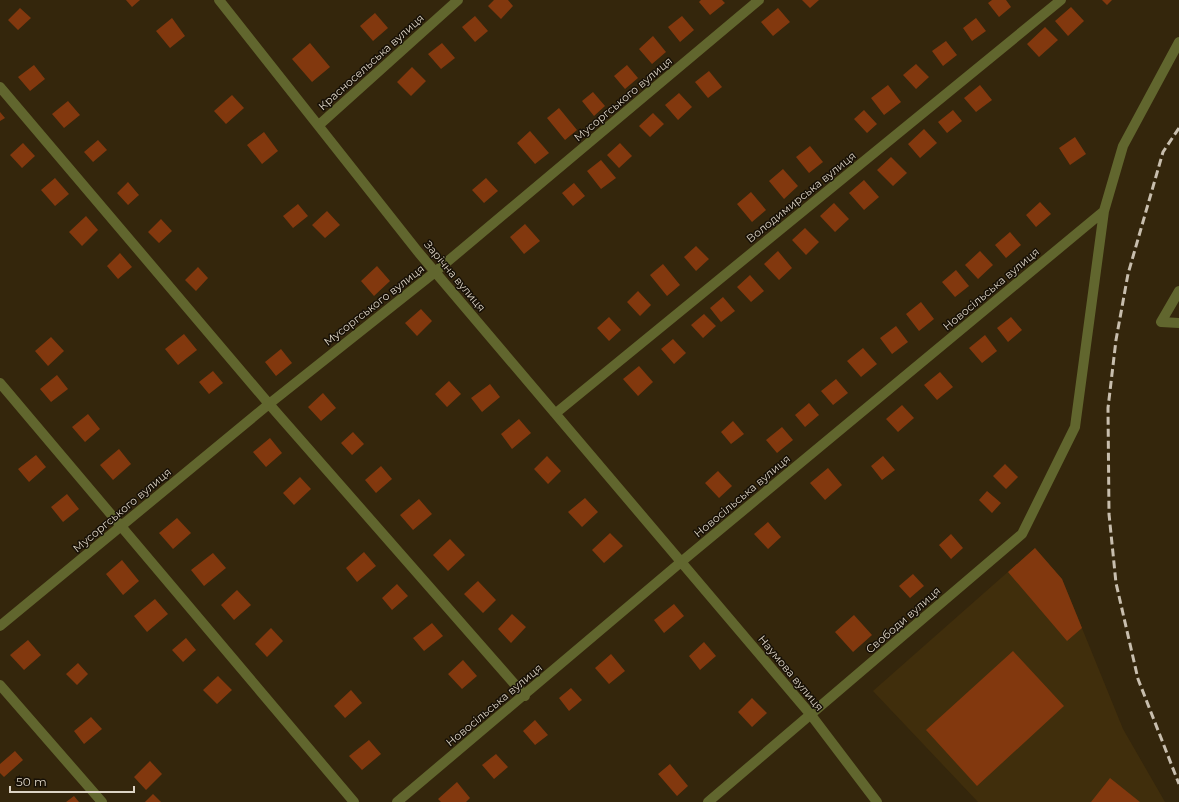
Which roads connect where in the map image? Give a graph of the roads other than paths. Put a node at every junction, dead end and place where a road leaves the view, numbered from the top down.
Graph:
1 (219, 0) edge
2 (458, 0) edge
3 (759, 0) edge
4 (1061, 0) edge
5 (1179, 42) edge
6 (0, 86) edge
7 (319, 125) junction
8 (1104, 211) junction
9 (435, 272) junction
10 (1179, 291) edge
11 (1179, 323) edge
12 (0, 384) edge
13 (269, 404) junction
14 (556, 414) junction
15 (122, 527) junction
16 (682, 562) junction
17 (0, 626) edge
18 (0, 685) edge
19 (525, 696) junction
20 (811, 715) junction
21 (102, 802) edge
22 (354, 802) edge
23 (397, 802) edge
24 (708, 802) edge
25 (877, 802) edge

1 - 7 street, Зарічна вулиця
2 - 7 street, Красносельська вулиця
3 - 9 street, Мусоргського вулиця
4 - 14 street, Володимирська вулиця
5 - 8 street, Свободи вулиця
6 - 13 street
7 - 9 street, Зарічна вулиця
8 - 16 street, Новосільська вулиця
8 - 20 street, Свободи вулиця
9 - 13 street, Мусоргського вулиця
9 - 14 street, Зарічна вулиця
10 - 11 street
12 - 15 street
13 - 15 street, Мусоргського вулиця
13 - 19 street
14 - 16 street, Зарічна вулиця
15 - 17 street, Мусоргського вулиця
15 - 22 street
16 - 19 street, Новосільська вулиця
16 - 20 street, Наумова вулиця
18 - 21 street
19 - 23 street, Новосільська вулиця
20 - 24 street, Свободи вулиця
20 - 25 street, Наумова вулиця

